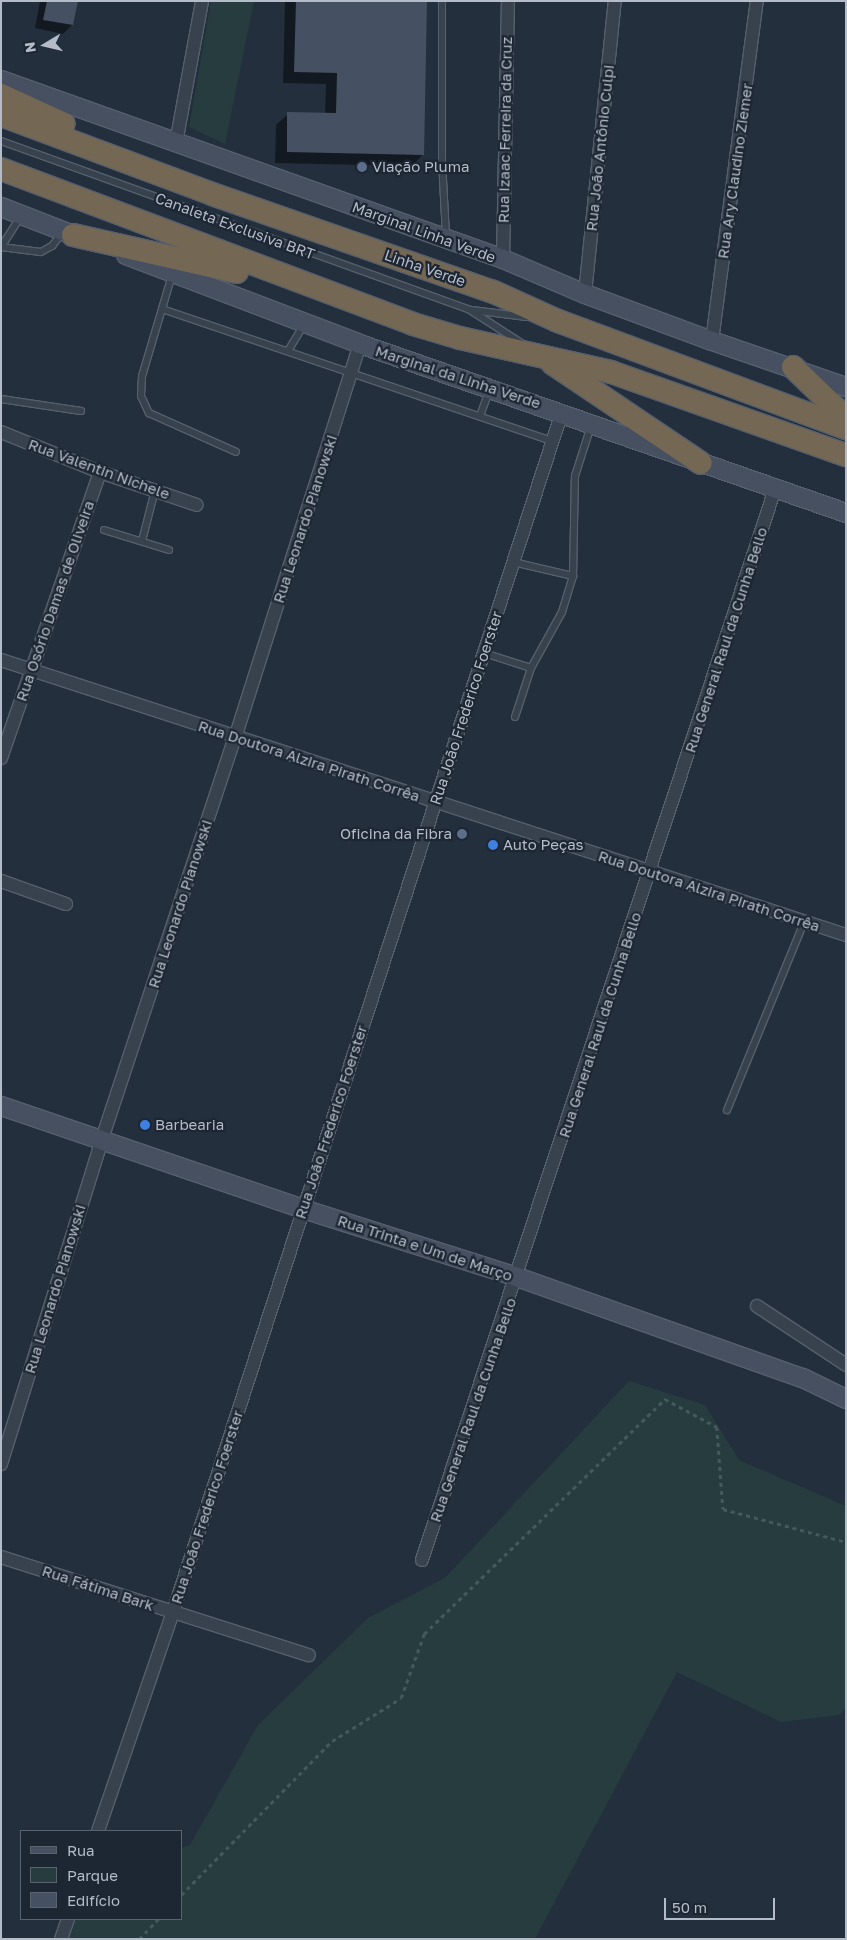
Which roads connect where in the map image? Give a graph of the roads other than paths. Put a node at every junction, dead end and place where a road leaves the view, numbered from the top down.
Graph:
1 (202, 1) edge
2 (442, 1) edge
3 (508, 1) edge
4 (615, 1) edge
5 (757, 1) edge
6 (1, 80) edge
7 (1, 95) edge
8 (1, 115) edge
9 (1, 141) edge
10 (176, 143) junction
11 (1, 169) edge
12 (212, 194) junction
13 (1, 208) edge
14 (21, 215) junction
15 (68, 233) junction
16 (446, 240) junction
17 (1, 247) edge
18 (502, 260) junction
19 (172, 273) junction
20 (585, 294) junction
21 (347, 298) junction
22 (162, 309) junction
23 (470, 310) junction
24 (558, 321) junction
25 (304, 323) junction
26 (712, 341) junction
27 (360, 344) junction
28 (288, 351) junction
29 (539, 354) junction
30 (792, 367) junction
31 (351, 372) junction
32 (846, 386) edge
33 (490, 389) junction
34 (1, 400) edge
35 (81, 411) dead end
36 (562, 412) junction
37 (480, 416) junction
38 (846, 418) edge
39 (592, 423) junction
40 (846, 428) edge
41 (1, 432) edge
42 (552, 440) junction
43 (236, 452) dead end
44 (846, 455) edge
45 (701, 463) junction
46 (100, 472) junction
47 (775, 489) junction
48 (155, 490) junction
49 (197, 505) dead end
50 (846, 513) edge
51 (104, 530) dead end
52 (142, 541) junction
53 (169, 550) dead end
54 (513, 562) junction
55 (573, 576) junction
56 (484, 653) junction
57 (1, 660) edge
58 (531, 668) junction
59 (29, 671) junction
60 (516, 717) dead end
61 (235, 738) junction
62 (1, 758) edge
63 (435, 802) junction
64 (651, 872) junction
65 (1, 881) edge
66 (66, 904) dead end
67 (804, 922) junction
68 (846, 935) edge
69 (1, 1106) edge
70 (727, 1110) dead end
71 (101, 1142) junction
72 (303, 1209) junction
73 (517, 1277) junction
74 (757, 1306) dead end
75 (846, 1365) edge
76 (846, 1399) edge
77 (1, 1464) edge
78 (1, 1557) edge
79 (422, 1560) dead end
80 (173, 1612) junction
81 (309, 1655) dead end
82 (98, 1830) edge
83 (68, 1920) edge
84 (61, 1939) edge

1 - 10 street
2 - 16 lane
3 - 18 street, Rua Izaac Ferreira da Cruz
4 - 20 street, Rua João Antônio Culpi
5 - 26 street, Rua Ary Claudino Ziemer
6 - 10 main road, Marginal Linha Verde
7 - 12 highway
8 - 12 highway, Linha Verde
9 - 23 lane, Canaleta Exclusiva BRT
10 - 16 main road, Marginal Linha Verde
11 - 21 highway
12 - 24 highway, Linha Verde
13 - 14 main road
14 - 15 main road
14 - 17 lane
15 - 17 lane
15 - 19 main road, Marginal da Linha Verde
15 - 21 highway
16 - 18 main road, Marginal Linha Verde
18 - 20 main road, Marginal Linha Verde
19 - 22 lane
19 - 25 main road, Marginal da Linha Verde
20 - 26 main road, Marginal Linha Verde
21 - 29 highway
22 - 28 lane
22 - 43 lane
23 - 24 lane, Canaleta Exclusiva BRT
23 - 29 lane, Canaleta Exclusiva BRT
24 - 40 highway, Linha Verde
25 - 27 main road, Marginal da Linha Verde
25 - 28 lane
26 - 30 main road, Marginal Linha Verde
27 - 31 street, Rua Leonardo Pianowski
27 - 33 main road, Marginal da Linha Verde
28 - 31 lane
29 - 44 highway
29 - 45 highway
30 - 32 main road, Marginal Linha Verde
30 - 38 highway
31 - 37 lane
31 - 61 street, Rua Leonardo Pianowski
33 - 36 main road, Marginal da Linha Verde
33 - 37 lane
34 - 35 lane
36 - 39 main road, Marginal da Linha Verde
36 - 42 street, Rua João Frederico Foerster
37 - 42 lane
39 - 45 main road, Marginal da Linha Verde
39 - 55 lane
41 - 46 street, Rua Valentin Nichele
42 - 54 street, Rua João Frederico Foerster
45 - 47 main road, Marginal da Linha Verde
46 - 48 street, Rua Valentin Nichele
46 - 59 street, Rua Osório Damas de Oliveira
47 - 50 main road, Marginal da Linha Verde
47 - 64 street, Rua General Raul da Cunha Bello
48 - 49 street, Rua Valentin Nichele
48 - 52 lane
51 - 52 lane
52 - 53 lane
54 - 55 lane
54 - 56 street, Rua João Frederico Foerster
55 - 58 lane
56 - 58 lane
56 - 63 street, Rua João Frederico Foerster
57 - 59 street, Rua Doutora Alzira Pirath Corrêa
58 - 60 lane
59 - 61 street, Rua Doutora Alzira Pirath Corrêa
59 - 62 street, Rua Osório Damas de Oliveira
61 - 63 street, Rua Doutora Alzira Pirath Corrêa
61 - 71 street, Rua Leonardo Pianowski
63 - 64 street, Rua Doutora Alzira Pirath Corrêa
63 - 72 street, Rua João Frederico Foerster
64 - 67 street, Rua Doutora Alzira Pirath Corrêa
64 - 73 street, Rua General Raul da Cunha Bello
65 - 66 street
67 - 68 street, Rua Doutora Alzira Pirath Corrêa
67 - 70 lane
69 - 71 main road, Rua Trinta e Um de Março
71 - 72 main road, Rua Trinta e Um de Março
71 - 77 street, Rua Leonardo Pianowski
72 - 73 main road, Rua Trinta e Um de Março
72 - 80 street, Rua João Frederico Foerster
73 - 76 main road, Rua Trinta e Um de Março
73 - 79 street, Rua General Raul da Cunha Bello
74 - 75 street
78 - 80 street, Rua Fátima Bark
80 - 81 street, Rua Fátima Bark
80 - 82 street, Rua João Frederico Foerster
83 - 84 street

